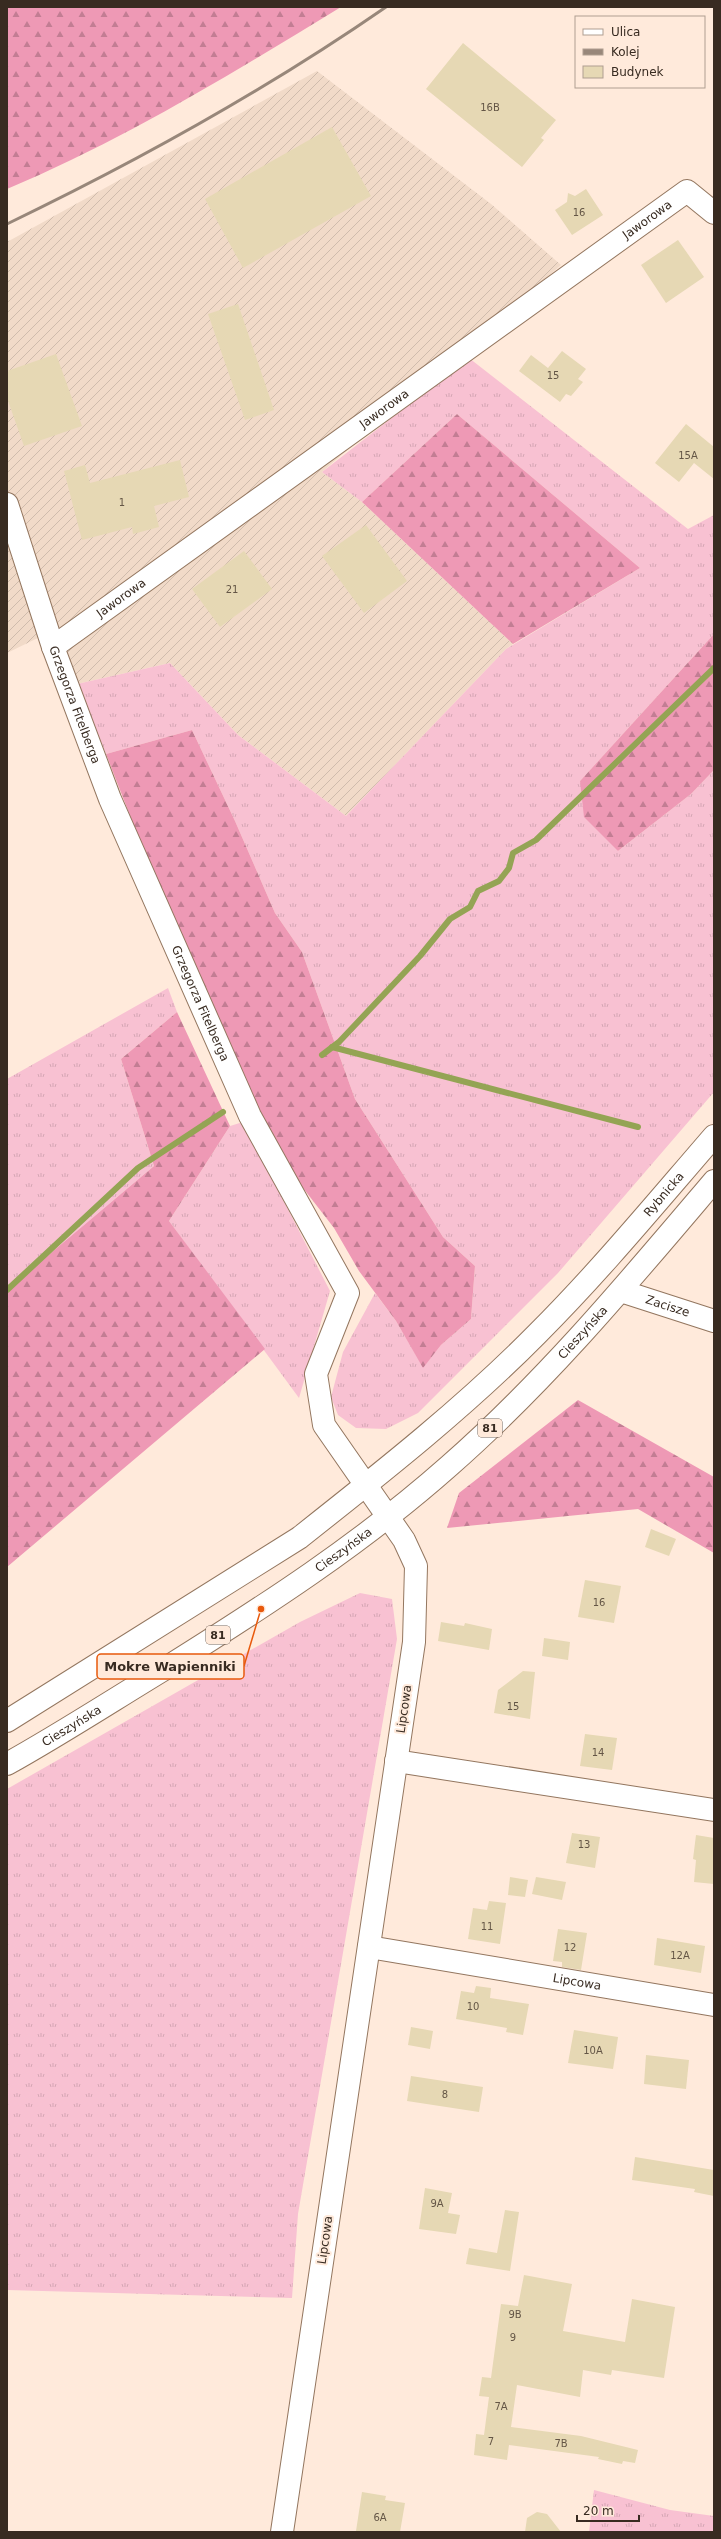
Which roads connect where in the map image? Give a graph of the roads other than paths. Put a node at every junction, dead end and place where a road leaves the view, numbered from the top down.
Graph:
1 (714, 213) edge
2 (7, 504) edge
3 (53, 647) junction
4 (714, 1136) edge
5 (714, 1181) edge
6 (627, 1283) junction
7 (714, 1321) edge
8 (364, 1485) junction
9 (388, 1518) junction
10 (7, 1721) edge
11 (396, 1761) junction
12 (7, 1764) edge
13 (714, 1810) edge
14 (369, 1947) junction
15 (714, 2005) edge
16 (282, 2532) edge

1 - 3 street, Jaworowa
2 - 3 street, Grzegorza Fitelberga
3 - 8 street, Grzegorza Fitelberga
4 - 8 street, Rybnicka
5 - 6 street, 81
6 - 7 street, Zacisze
6 - 9 street, Cieszyńska / 81
8 - 9 street, Lipcowa
8 - 10 street
9 - 11 street, Lipcowa
9 - 12 street, Cieszyńska / 81
11 - 13 street
11 - 14 street, Lipcowa
14 - 15 street, Lipcowa
14 - 16 street, Lipcowa

